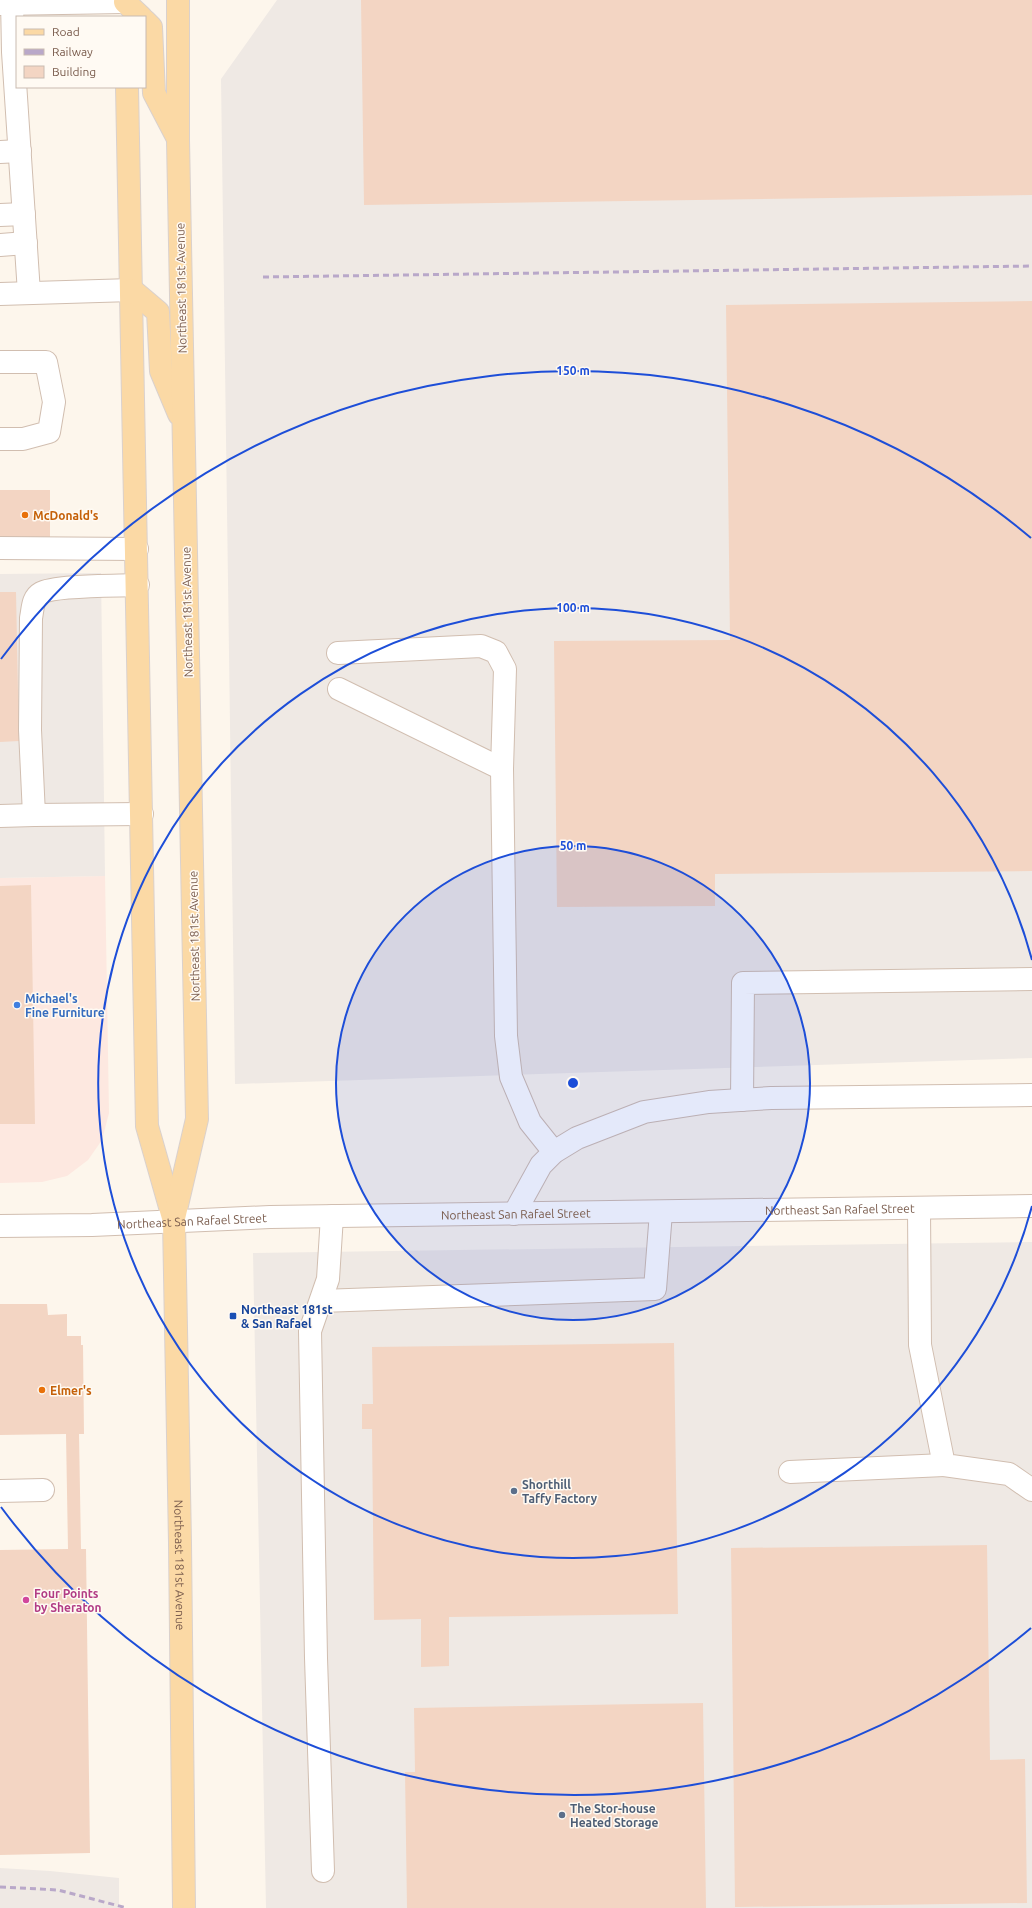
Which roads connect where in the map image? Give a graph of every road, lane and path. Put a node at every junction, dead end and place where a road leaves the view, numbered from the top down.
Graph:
1 (178, 0) edge
2 (8, 3) edge
3 (125, 6) edge
4 (140, 16) edge
5 (146, 23) edge
6 (6, 52) edge
7 (127, 88) edge
8 (8, 103) edge
9 (178, 140) junction
10 (10, 152) edge
11 (24, 214) junction
12 (0, 215) edge
13 (26, 243) junction
14 (0, 245) edge
15 (132, 290) junction
16 (30, 293) junction
17 (0, 294) edge
18 (0, 362) edge
19 (183, 424) junction
20 (0, 439) edge
21 (0, 548) edge
22 (137, 549) junction
23 (138, 585) junction
24 (338, 653) dead end
25 (340, 689) dead end
26 (502, 769) junction
27 (34, 814) junction
28 (142, 814) junction
29 (0, 816) edge
30 (1032, 979) edge
31 (1032, 1095) edge
32 (742, 1100) junction
33 (554, 1152) junction
34 (1032, 1206) edge
35 (920, 1208) junction
36 (661, 1212) junction
37 (514, 1214) junction
38 (332, 1216) junction
39 (174, 1221) junction
40 (0, 1226) edge
41 (321, 1301) junction
42 (944, 1465) junction
43 (790, 1472) dead end
44 (43, 1490) dead end
45 (1032, 1490) edge
46 (0, 1491) edge
47 (323, 1870) dead end
48 (184, 1908) edge

1 - 9 main road, Northeast 181st Avenue
2 - 3 street
2 - 6 street
3 - 4 main road
5 - 9 main road
6 - 8 street
7 - 15 main road, Northeast 181st Avenue
8 - 10 street
9 - 19 main road, Northeast 181st Avenue
10 - 11 street
11 - 12 street
11 - 13 street
13 - 14 street
13 - 16 street
15 - 16 street
15 - 19 main road
15 - 22 main road, Northeast 181st Avenue
16 - 17 street
18 - 20 street
19 - 39 main road, Northeast 181st Avenue
21 - 22 street
22 - 23 main road, Northeast 181st Avenue
23 - 27 street
23 - 28 main road, Northeast 181st Avenue
24 - 26 street
25 - 26 street
26 - 33 street
27 - 28 street
27 - 29 street
28 - 39 main road, Northeast 181st Avenue
30 - 32 street
31 - 32 street
32 - 33 street
33 - 37 street
34 - 35 street, Northeast San Rafael Street
35 - 36 street, Northeast San Rafael Street
35 - 42 street
36 - 37 street, Northeast San Rafael Street
36 - 41 street
37 - 38 street, Northeast San Rafael Street
38 - 39 street, Northeast San Rafael Street
38 - 41 street
39 - 40 street, Northeast San Rafael Street
39 - 48 main road, Northeast 181st Avenue
41 - 47 street
42 - 43 street
42 - 45 street
44 - 46 street

